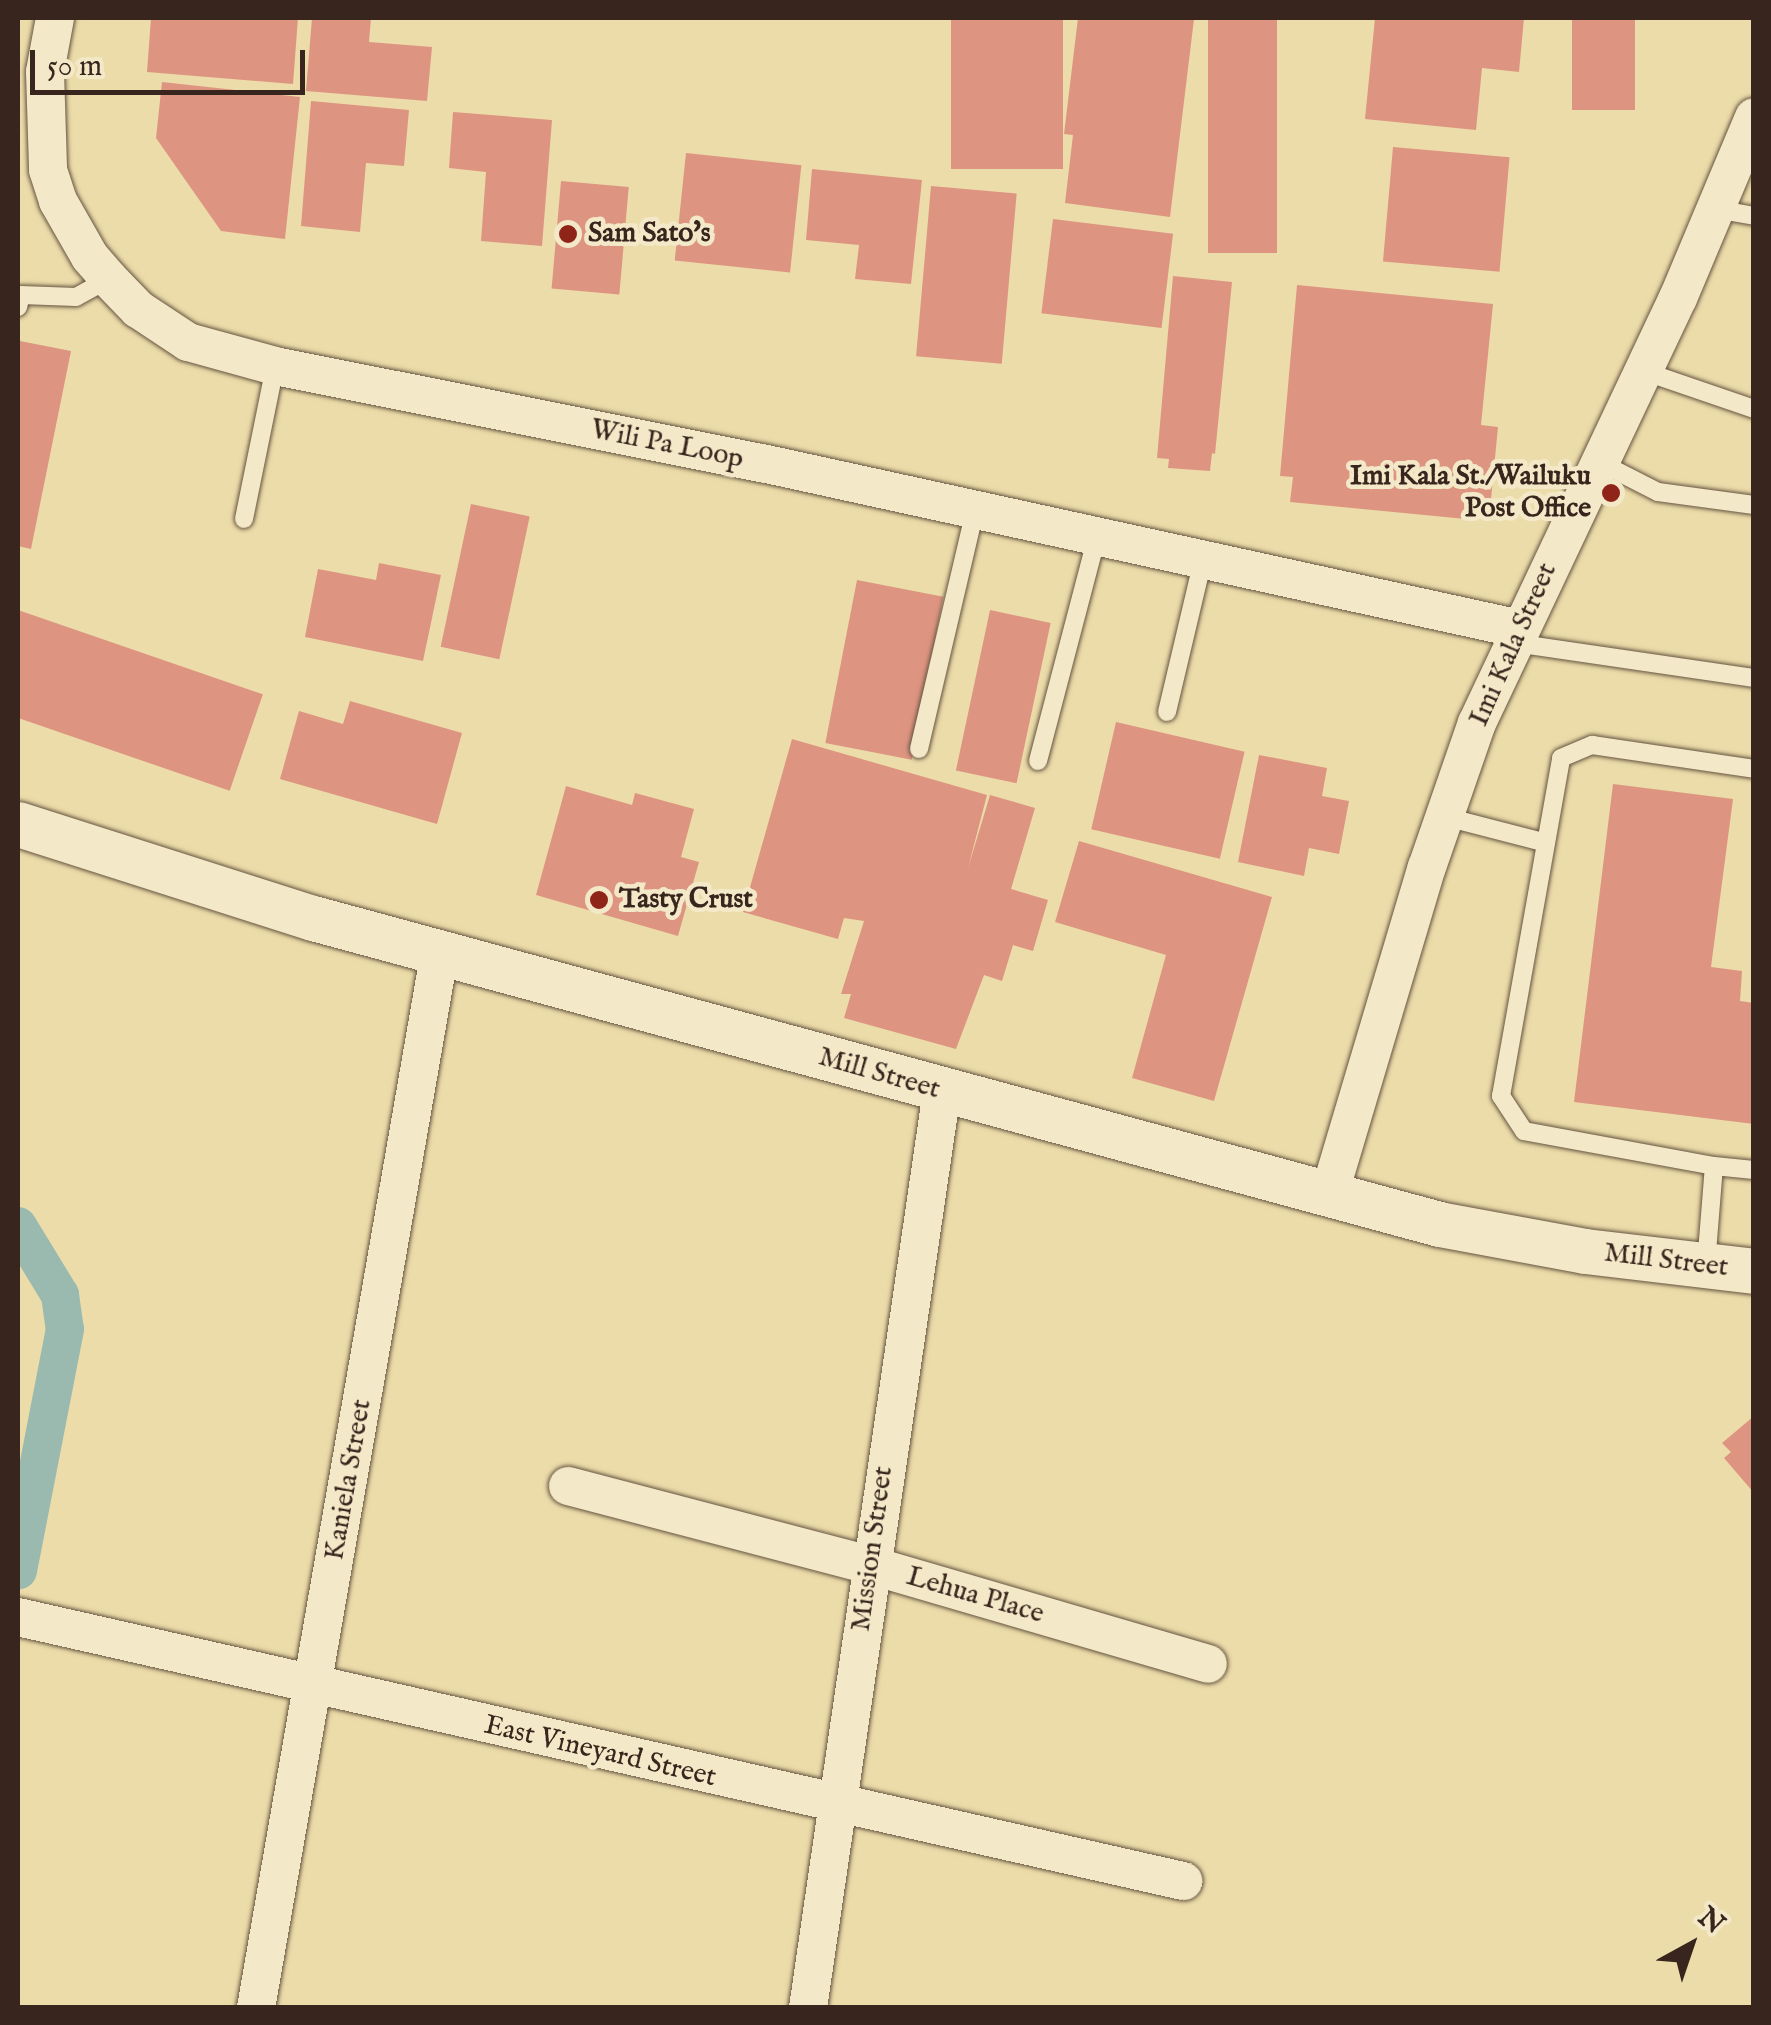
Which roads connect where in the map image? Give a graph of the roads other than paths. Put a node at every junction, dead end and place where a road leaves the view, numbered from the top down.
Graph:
1 (55, 18) edge
2 (1754, 116) edge
3 (1754, 150) edge
4 (1718, 202) junction
5 (1754, 216) edge
6 (109, 278) junction
7 (18, 307) edge
8 (275, 366) junction
9 (1643, 371) junction
10 (1754, 408) edge
11 (1599, 462) junction
12 (1754, 505) edge
13 (975, 510) junction
14 (244, 519) dead end
15 (1097, 536) junction
16 (1204, 560) junction
17 (1516, 636) junction
18 (1754, 678) edge
19 (1166, 712) dead end
20 (919, 749) dead end
21 (1038, 760) dead end
22 (1754, 769) edge
23 (1446, 817) junction
24 (18, 824) edge
25 (1543, 842) junction
26 (440, 952) junction
27 (942, 1092) junction
28 (1714, 1166) junction
29 (1754, 1170) edge
30 (1329, 1194) junction
31 (1706, 1265) junction
32 (1754, 1271) edge
33 (568, 1486) dead end
34 (870, 1565) junction
35 (18, 1617) edge
36 (1208, 1664) dead end
37 (314, 1686) junction
38 (835, 1806) junction
39 (1183, 1881) dead end
40 (256, 2008) edge
41 (808, 2008) edge

1 - 6 street, Wili Pa Loop
2 - 4 street, Imi Kala Street
3 - 4 street
4 - 5 lane
4 - 9 street, Imi Kala Street
6 - 7 lane
6 - 8 street, Wili Pa Loop
8 - 13 street, Wili Pa Loop
8 - 14 lane
9 - 10 lane
9 - 11 street, Imi Kala Street
11 - 12 lane
11 - 17 street, Imi Kala Street
13 - 15 street, Wili Pa Loop
13 - 20 lane
15 - 16 street, Wili Pa Loop
15 - 21 lane
16 - 17 street, Wili Pa Loop
16 - 19 lane
17 - 18 lane
17 - 23 street, Imi Kala Street
22 - 25 lane
23 - 25 lane
23 - 30 street, Imi Kala Street
24 - 26 street, Mill Street
25 - 28 lane
26 - 27 street, Mill Street
26 - 37 street, Kaniela Street
27 - 30 street, Mill Street
27 - 34 street, Mission Street
28 - 29 lane
28 - 31 lane
30 - 31 street, Mill Street
31 - 32 street, Mill Street
33 - 34 street, Lehua Place
34 - 36 street, Lehua Place
34 - 38 street, Mission Street
35 - 37 street, East Vineyard Street
37 - 38 street, East Vineyard Street
37 - 40 street, Kaniela Street
38 - 39 street, East Vineyard Street
38 - 41 street, Mission Street

